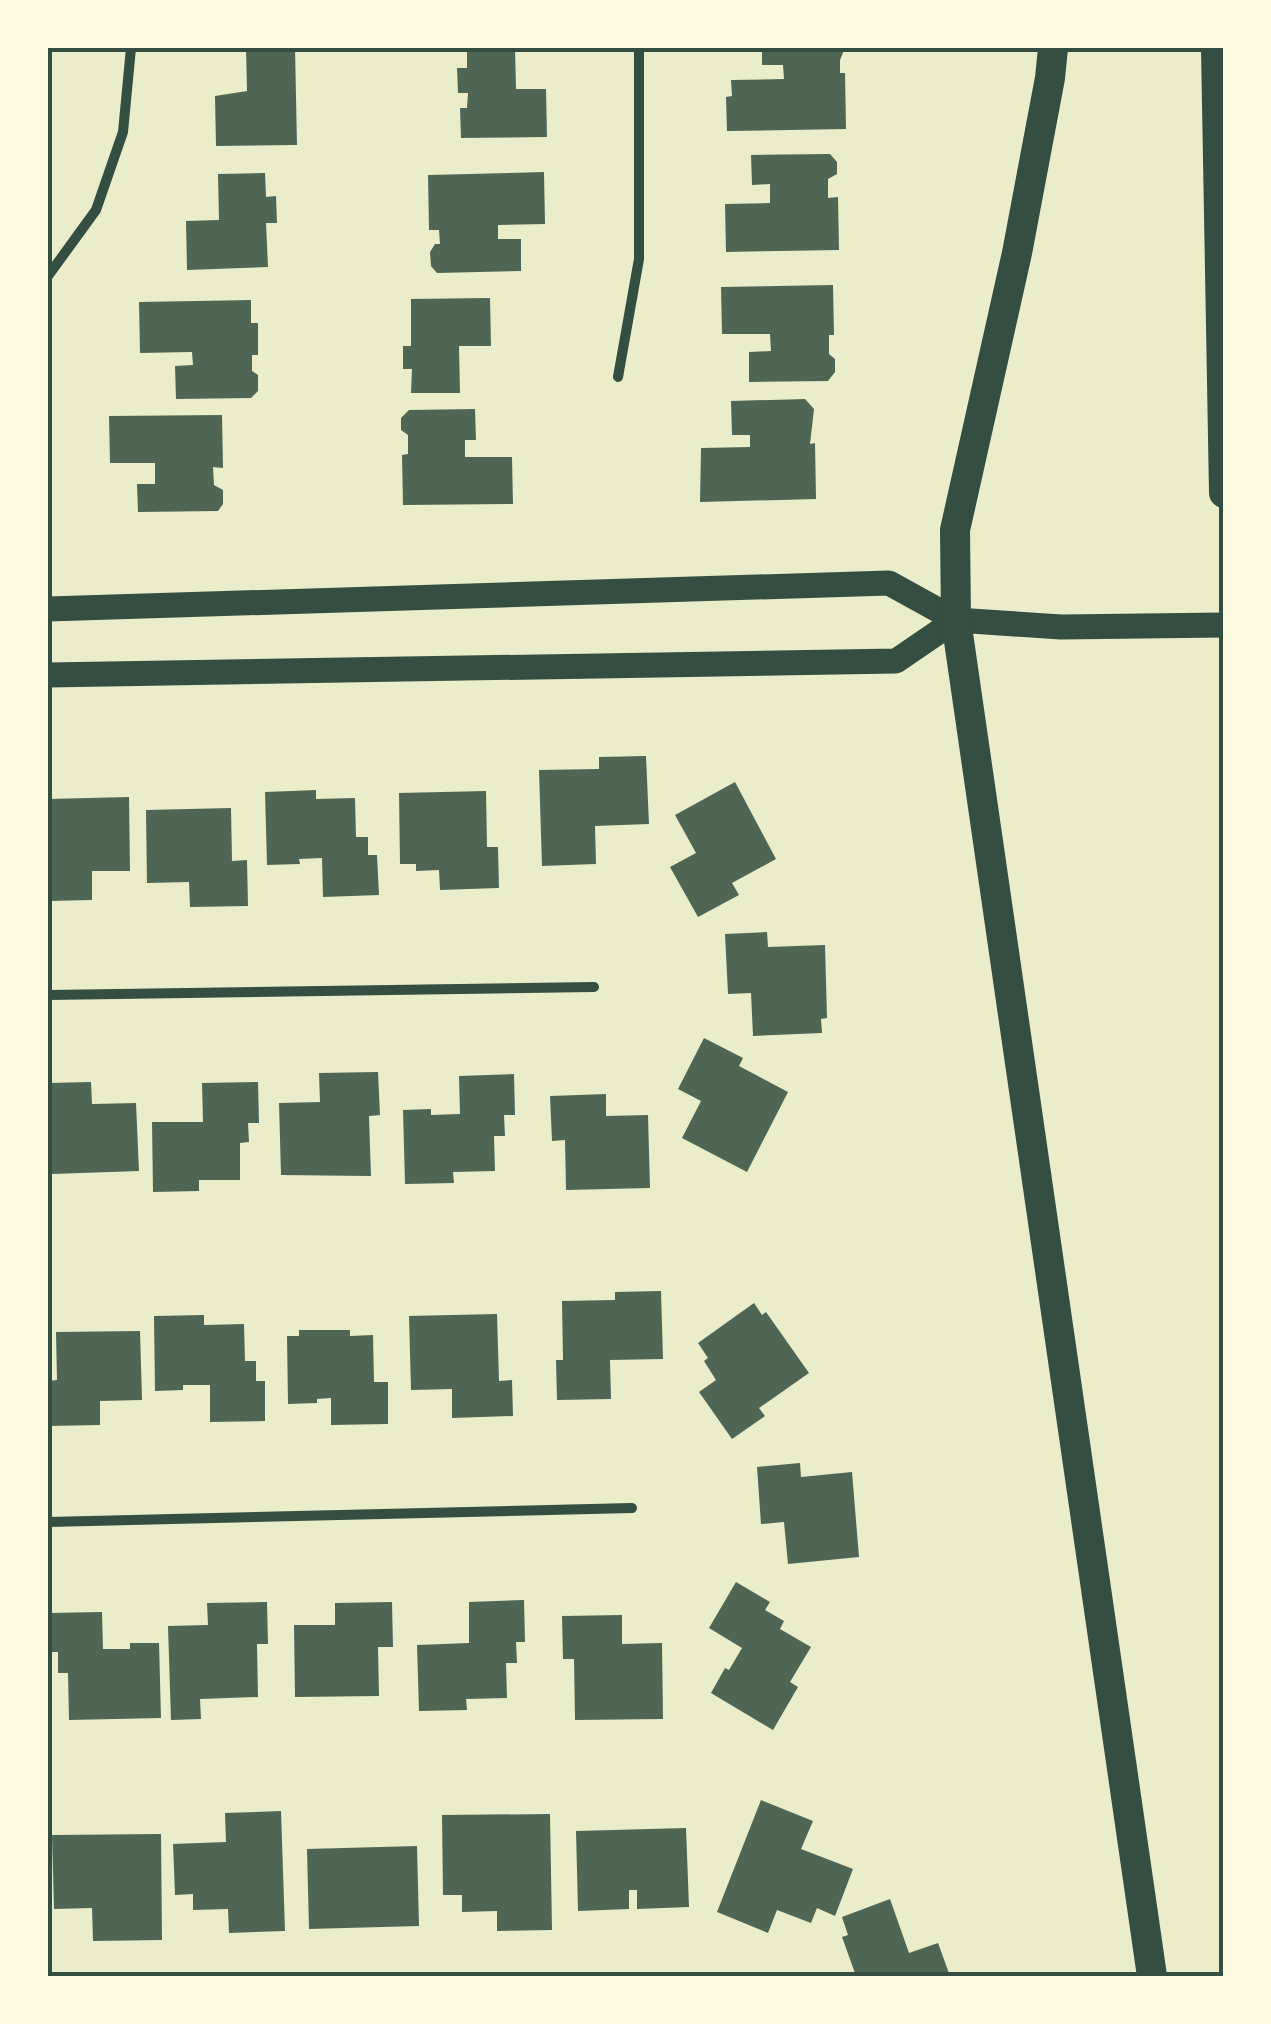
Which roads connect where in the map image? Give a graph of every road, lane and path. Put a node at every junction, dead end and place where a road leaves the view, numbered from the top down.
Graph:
1 (131, 48) edge
2 (639, 48) edge
3 (1053, 48) edge
4 (1216, 48) edge
5 (48, 276) edge
6 (618, 376) dead end
7 (1224, 493) edge
8 (48, 609) edge
9 (956, 620) junction
10 (1224, 625) edge
11 (48, 675) edge
12 (594, 987) dead end
13 (48, 995) edge
14 (632, 1508) dead end
15 (48, 1522) edge
16 (1152, 1976) edge

1 - 5 street
2 - 6 street
3 - 9 highway
4 - 7 highway
8 - 9 main road
9 - 10 main road
9 - 11 main road
9 - 16 highway
12 - 13 street
14 - 15 street

